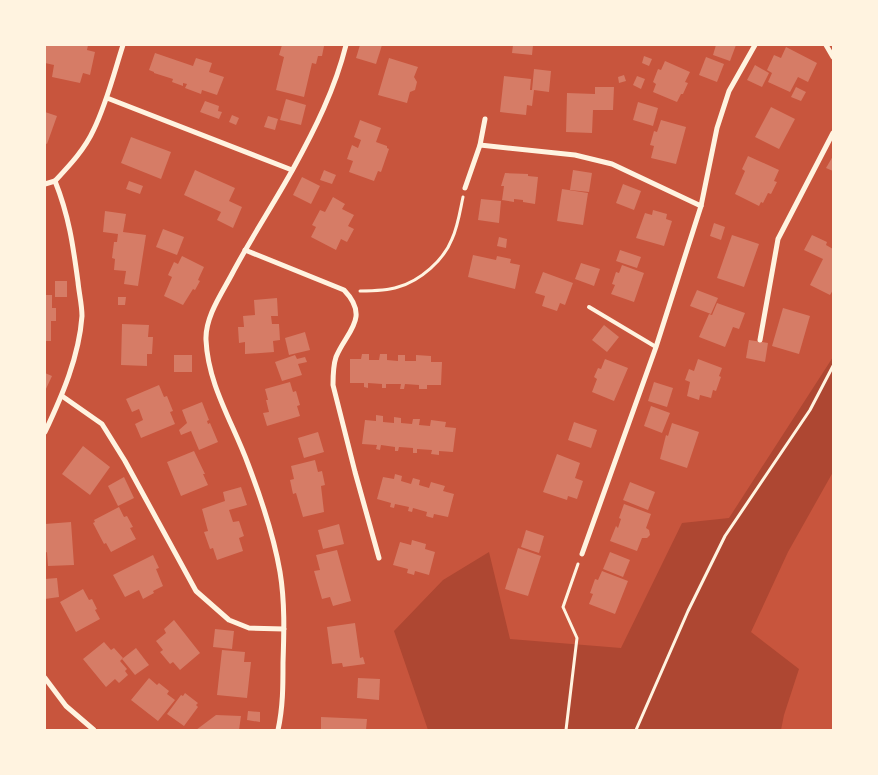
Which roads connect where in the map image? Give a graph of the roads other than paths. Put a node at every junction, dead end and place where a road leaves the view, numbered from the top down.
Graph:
1 (123, 45) edge
2 (346, 45) edge
3 (755, 45) edge
4 (826, 45) edge
5 (833, 57) edge
6 (107, 98) junction
7 (485, 118) dead end
8 (833, 133) edge
9 (480, 145) junction
10 (292, 170) junction
11 (55, 181) junction
12 (45, 184) edge
13 (466, 188) road end
14 (701, 206) junction
15 (245, 250) junction
16 (589, 307) dead end
17 (760, 340) dead end
18 (656, 346) junction
19 (62, 396) junction
20 (45, 432) edge
21 (582, 554) road end
22 (379, 558) dead end
23 (284, 629) junction
24 (45, 678) edge
25 (94, 730) edge
26 (278, 730) edge

1 - 6 street
2 - 10 street
3 - 14 street
4 - 5 street
6 - 10 street
6 - 11 street
7 - 9 street
8 - 17 street
9 - 13 street
9 - 14 street
10 - 15 street
11 - 12 street
11 - 19 street
14 - 18 street
15 - 22 street
15 - 23 street
16 - 18 lane
18 - 21 street
19 - 20 street
19 - 23 street
23 - 26 street
24 - 25 street

